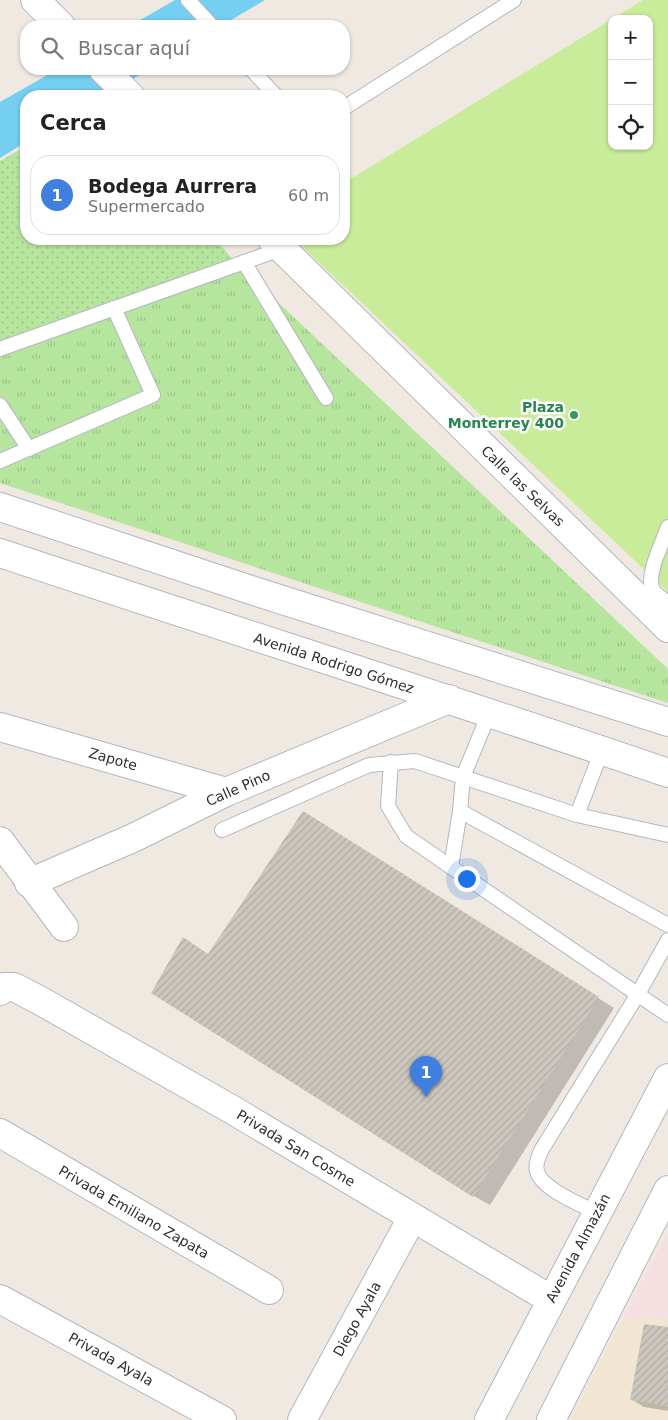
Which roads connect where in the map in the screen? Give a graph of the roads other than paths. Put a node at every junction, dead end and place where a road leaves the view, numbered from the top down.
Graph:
1 (35, 0) edge
2 (514, 0) edge
3 (190, 3) edge
4 (55, 20) edge
5 (206, 20) edge
6 (109, 75) edge
7 (257, 75) edge
8 (124, 90) edge
9 (270, 90) edge
10 (350, 104) edge
11 (274, 245) edge
12 (277, 245) edge
13 (244, 262) junction
14 (114, 308) junction
15 (0, 349) edge
16 (326, 398) dead end
17 (0, 406) edge
18 (28, 449) junction
19 (0, 461) edge
20 (0, 507) edge
21 (668, 527) edge
22 (0, 553) edge
23 (645, 593) junction
24 (668, 602) edge
25 (668, 628) edge
26 (449, 699) junction
27 (490, 711) junction
28 (668, 722) edge
29 (0, 726) edge
30 (602, 750) junction
31 (391, 762) junction
32 (668, 773) edge
33 (463, 777) junction
34 (226, 792) junction
35 (460, 811) junction
36 (577, 815) junction
37 (222, 830) dead end
38 (668, 835) edge
39 (0, 841) edge
40 (451, 867) junction
41 (29, 883) junction
42 (668, 925) edge
43 (64, 928) dead end
44 (668, 940) edge
45 (0, 991) edge
46 (638, 994) junction
47 (668, 1015) edge
48 (668, 1078) edge
49 (0, 1134) edge
50 (668, 1190) edge
51 (597, 1213) junction
52 (412, 1218) junction
53 (269, 1290) dead end
54 (0, 1299) edge
55 (550, 1299) junction
56 (222, 1420) edge
57 (302, 1420) edge
58 (489, 1420) edge
59 (551, 1420) edge

1 - 4 street
2 - 10 lane
3 - 5 lane
6 - 8 street
7 - 9 lane
11 - 13 lane
12 - 23 street, Calle las Selvas
13 - 14 lane
13 - 16 lane
14 - 15 lane
14 - 18 lane
17 - 18 lane
18 - 19 lane
20 - 28 street
21 - 23 lane
22 - 26 street, Avenida Rodrigo Gómez
23 - 24 lane
23 - 25 street, Calle las Selvas
26 - 27 street, Avenida Rodrigo Gómez
26 - 34 street, Calle Pino
27 - 30 street, Avenida Rodrigo Gómez
27 - 33 lane
29 - 34 street, Zapote
30 - 32 street, Avenida Rodrigo Gómez
30 - 36 lane
31 - 33 lane
31 - 37 lane
31 - 40 lane
33 - 35 lane
33 - 36 lane
34 - 41 street, Calle Pino
35 - 40 lane
35 - 42 lane
36 - 38 lane
39 - 41 street
40 - 46 lane
41 - 43 street
44 - 46 lane
45 - 52 street, Privada San Cosme
46 - 47 lane
46 - 51 lane
48 - 51 street, Avenida Almazán
49 - 53 street, Privada Emiliano Zapata
50 - 59 street
51 - 55 street, Avenida Almazán
52 - 55 street, Privada San Cosme
52 - 57 street, Diego Ayala
54 - 56 street, Privada Ayala
55 - 58 street, Avenida Almazán

